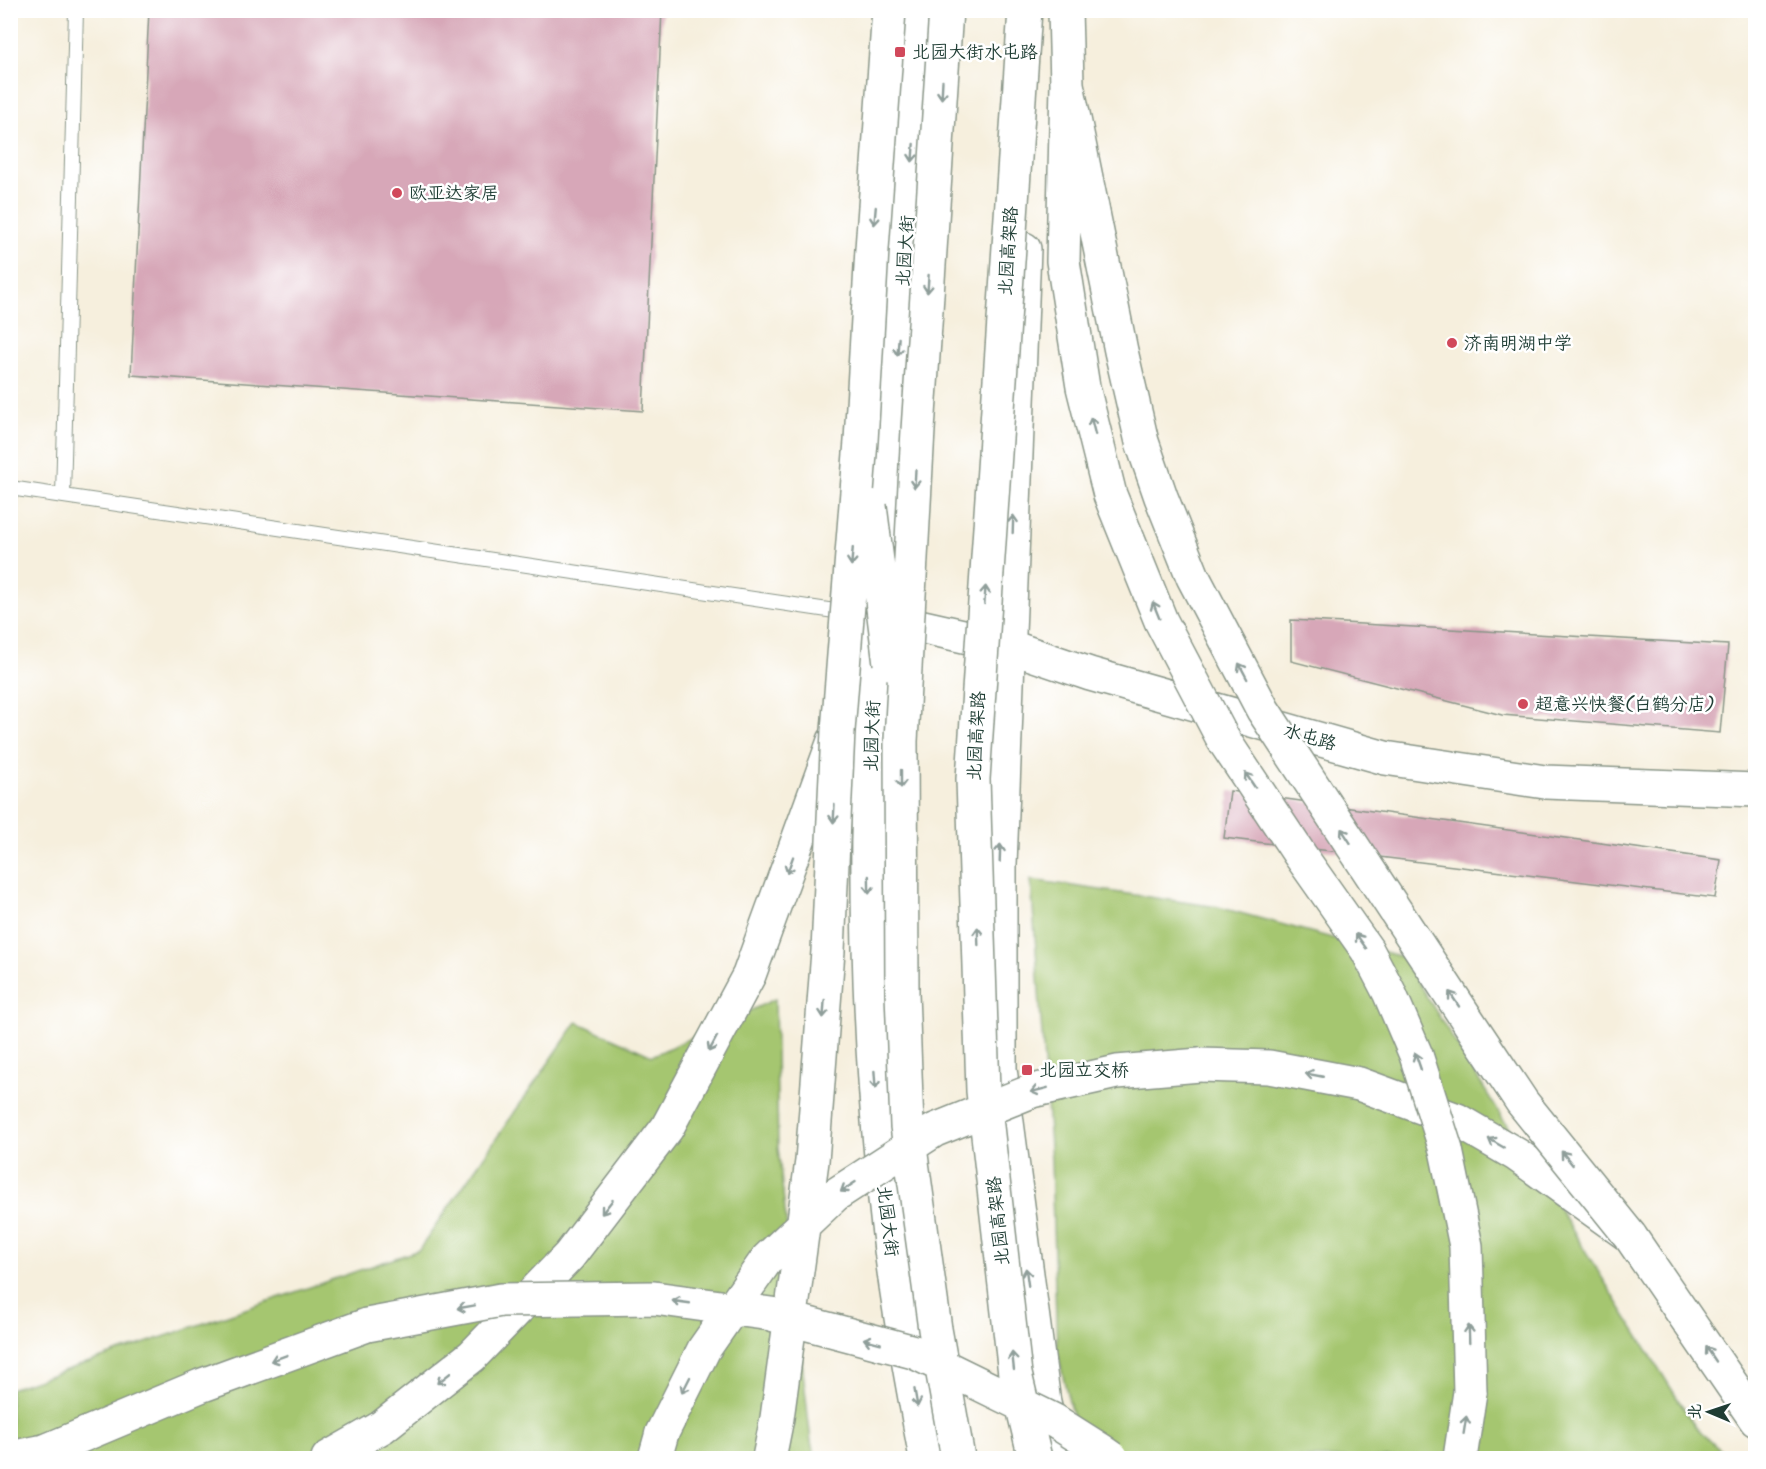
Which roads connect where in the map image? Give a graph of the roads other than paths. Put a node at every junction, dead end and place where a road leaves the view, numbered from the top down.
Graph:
1 (76, 10) edge
2 (889, 10) edge
3 (916, 10) edge
4 (921, 10) edge
5 (946, 10) edge
6 (1025, 10) edge
7 (1036, 10) edge
8 (1065, 10) edge
9 (1067, 84) junction
10 (878, 180) junction
11 (861, 441) junction
12 (10, 488) edge
13 (63, 496) junction
14 (877, 617) junction
15 (1008, 646) junction
16 (838, 731) junction
17 (901, 741) junction
18 (1755, 790) edge
19 (1630, 1236) junction
20 (1755, 1420) edge
21 (10, 1458) edge
22 (328, 1458) edge
23 (655, 1458) edge
24 (769, 1458) edge
25 (926, 1458) edge
26 (958, 1458) edge
27 (1035, 1458) edge
28 (1058, 1458) edge
29 (1112, 1458) edge
30 (1460, 1458) edge

1 - 13 lane
2 - 10 main road, bridge
3 - 10 main road, bridge
4 -> 14 main road, 北园大街
5 -> 17 main road, bridge
27 -> 6 main road, 北园高架路, bridge
15 -> 7 main road
8 - 9 main road, bridge
19 -> 9 main road, bridge
30 -> 9 main road, bridge
10 -> 11 main road, bridge
11 -> 16 main road, bridge
11 - 17 main road, bridge
12 - 13 lane
13 - 14 lane
14 - 15 main road, 水屯路
14 -> 25 main road, 北园大街
15 - 18 main road, 水屯路
28 -> 15 main road
16 -> 22 main road, bridge
16 -> 24 main road, bridge
17 -> 26 main road, bridge
20 -> 19 main road
19 -> 23 main road, bridge
29 -> 21 main road, bridge

